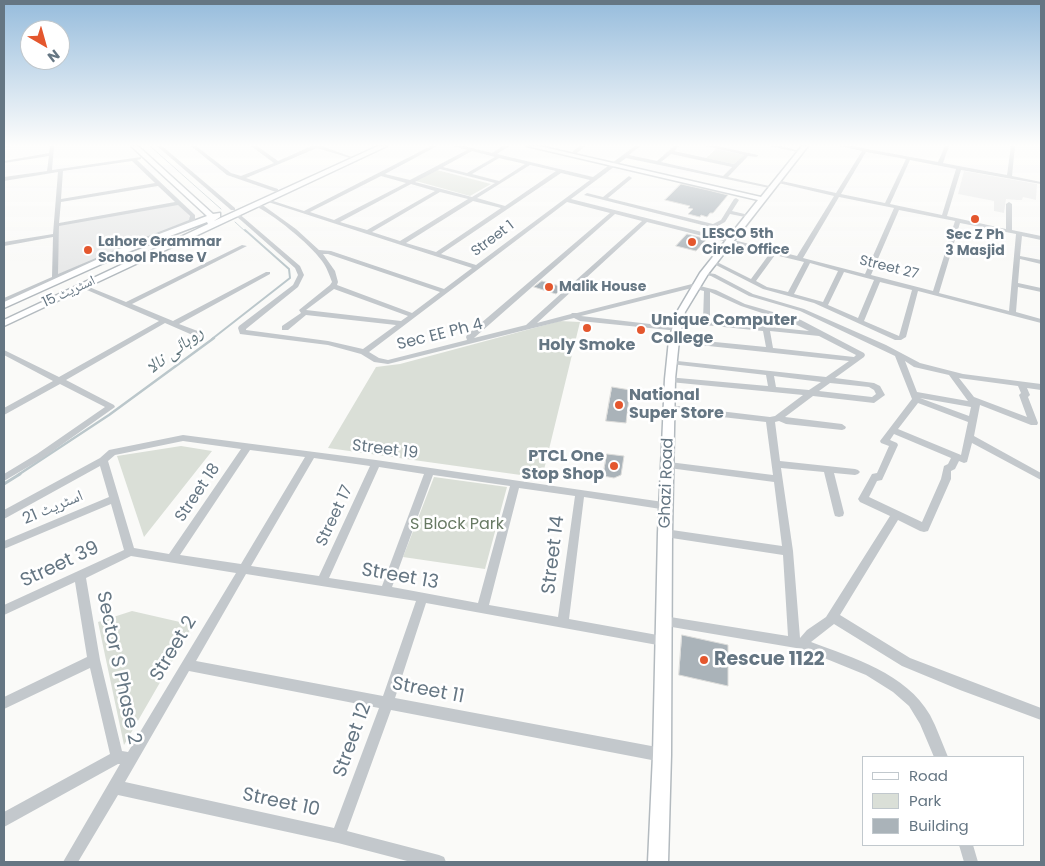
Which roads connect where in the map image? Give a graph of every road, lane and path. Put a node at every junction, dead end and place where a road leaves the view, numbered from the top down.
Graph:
1 (60, 186) edge
2 (126, 186) edge
3 (162, 186) edge
4 (165, 186) edge
5 (176, 186) edge
6 (206, 186) edge
7 (266, 186) edge
8 (284, 186) edge
9 (295, 186) edge
10 (356, 186) edge
11 (402, 186) edge
12 (427, 186) edge
13 (491, 186) edge
14 (538, 186) edge
15 (584, 186) edge
16 (619, 186) edge
17 (744, 186) edge
18 (754, 186) edge
19 (774, 186) edge
20 (842, 186) edge
21 (896, 186) edge
22 (953, 186) edge
23 (276, 190) junction
24 (440, 190) junction
25 (770, 191) junction
26 (838, 194) junction
27 (587, 195) dead end
28 (472, 199) junction
29 (604, 199) junction
30 (265, 200) junction
31 (566, 200) junction
32 (736, 200) dead end
33 (59, 201) junction
34 (179, 203) junction
35 (255, 204) junction
36 (1009, 204) dead end
37 (887, 206) junction
38 (248, 208) junction
39 (506, 208) junction
40 (897, 208) junction
41 (235, 211) junction
42 (306, 212) junction
43 (614, 212) junction
44 (729, 212) junction
45 (750, 216) junction
46 (944, 217) junction
47 (211, 220) junction
48 (646, 220) junction
49 (958, 220) junction
50 (335, 222) junction
51 (56, 225) junction
52 (1008, 231) junction
53 (368, 232) junction
54 (1019, 233) junction
55 (56, 235) junction
56 (1041, 238) edge
57 (729, 242) junction
58 (401, 243) junction
59 (4, 244) edge
60 (244, 246) dead end
61 (318, 252) junction
62 (774, 252) junction
63 (437, 254) junction
64 (1018, 257) junction
65 (799, 259) junction
66 (808, 261) junction
67 (712, 262) junction
68 (1041, 262) edge
69 (476, 267) junction
70 (842, 270) junction
71 (268, 273) dead end
72 (704, 273) junction
73 (867, 276) junction
74 (58, 277) junction
75 (878, 279) junction
76 (753, 281) junction
77 (1015, 284) junction
78 (82, 286) junction
79 (333, 286) junction
80 (701, 288) junction
81 (916, 288) junction
82 (1041, 290) edge
83 (444, 292) junction
84 (936, 293) junction
85 (790, 295) junction
86 (4, 300) edge
87 (127, 304) junction
88 (4, 305) edge
89 (825, 305) junction
90 (305, 313) junction
91 (1012, 313) junction
92 (574, 314) junction
93 (412, 315) junction
94 (164, 321) junction
95 (858, 321) junction
96 (1041, 321) edge
97 (4, 323) edge
98 (401, 323) junction
99 (706, 323) junction
100 (173, 324) junction
101 (528, 327) junction
102 (286, 328) dead end
103 (766, 329) junction
104 (676, 330) junction
105 (200, 335) dead end
106 (824, 335) junction
107 (472, 342) junction
108 (770, 350) junction
109 (4, 352) edge
110 (364, 352) junction
111 (898, 355) junction
112 (855, 359) junction
113 (671, 362) junction
114 (732, 369) junction
115 (770, 373) junction
116 (952, 374) junction
117 (670, 379) junction
118 (829, 379) junction
119 (60, 380) junction
120 (1021, 384) junction
121 (734, 386) junction
122 (1041, 387) edge
123 (772, 390) junction
124 (811, 393) junction
125 (916, 397) junction
126 (974, 402) junction
127 (669, 408) junction
128 (4, 412) edge
129 (775, 419) junction
130 (973, 421) junction
131 (842, 427) dead end
132 (892, 430) junction
133 (970, 437) junction
134 (248, 446) junction
135 (311, 456) junction
136 (956, 456) junction
137 (103, 460) junction
138 (376, 463) junction
139 (775, 464) junction
140 (669, 465) junction
141 (828, 470) junction
142 (430, 471) junction
143 (855, 472) dead end
144 (1041, 477) edge
145 (4, 478) edge
146 (777, 479) junction
147 (515, 484) junction
148 (580, 492) junction
149 (114, 499) junction
150 (667, 506) junction
151 (839, 513) dead end
152 (4, 515) edge
153 (895, 516) junction
154 (665, 533) junction
155 (4, 545) edge
156 (788, 551) junction
157 (130, 552) junction
158 (173, 557) junction
159 (245, 568) junction
160 (80, 577) junction
161 (322, 581) junction
162 (385, 591) junction
163 (422, 599) junction
164 (482, 608) junction
165 (4, 610) edge
166 (833, 616) junction
167 (664, 621) junction
168 (563, 622) junction
169 (663, 641) junction
170 (798, 643) junction
171 (94, 660) junction
172 (186, 665) junction
173 (4, 703) edge
174 (387, 703) junction
175 (1041, 714) edge
176 (662, 755) junction
177 (940, 756) edge
178 (123, 758) junction
179 (115, 787) junction
180 (4, 820) edge
181 (338, 836) junction
182 (966, 846) edge
183 (70, 862) edge
184 (438, 862) edge
185 (658, 862) edge
186 (971, 862) edge

1 - 33 street
2 - 33 street
3 - 34 street
4 - 47 main road
5 - 47 main road
6 - 41 street
7 - 23 street
8 - 23 main road
9 - 30 main road
10 - 42 street
11 - 50 street
12 - 24 street
13 - 28 street
14 - 39 street
15 - 31 street, Street 1
16 - 29 street
17 - 25 main road
18 - 25 street
19 - 25 main road, Ghazi Road
20 - 26 street
21 - 37 street
22 - 46 street
23 - 41 main road
24 - 28 street
24 - 53 street
25 - 26 street
25 - 45 main road, Ghazi Road
26 - 37 street
26 - 65 street
27 - 29 street
28 - 39 street
28 - 58 street
29 - 44 street
30 - 35 main road
30 - 42 street
31 - 43 street
31 - 69 street, Street 1
32 - 44 street
33 - 51 street
34 - 51 street
34 - 74 street
35 - 38 main road
35 - 61 street
36 - 52 street
37 - 40 street
38 - 41 main road
38 - 47 main road
39 - 63 street
40 - 46 street
40 - 73 street
41 - 47 main road
41 - 110 street, Sec EE Ph 4
42 - 50 street
43 - 48 street
43 - 107 street
44 - 45 street
45 - 57 main road, Ghazi Road
46 - 49 street
47 - 74 main road
47 - 78 main road, اسٹریٹ 15
48 - 57 street
48 - 101 street
49 - 52 street
49 - 84 street
50 - 53 street
51 - 55 street
52 - 54 street
53 - 58 street
54 - 56 street
54 - 64 street
55 - 59 street
55 - 74 street
57 - 62 street, Street 27
57 - 67 main road, Ghazi Road
58 - 63 street
60 - 87 street
61 - 79 street
61 - 83 street
62 - 65 street, Street 27
62 - 76 street
63 - 69 street
64 - 68 street
64 - 77 street
65 - 66 street, Street 27
66 - 70 street, Street 27
66 - 85 street
67 - 72 main road, Ghazi Road
67 - 76 street
69 - 83 street, Street 1
70 - 73 street, Street 27
70 - 89 street
71 - 100 street
72 - 80 main road, Ghazi Road
72 - 111 street
73 - 75 street, Street 27
74 - 86 street
74 - 88 main road
75 - 81 street, Street 27
75 - 95 street
76 - 85 street
77 - 82 street
77 - 91 street
78 - 87 street
78 - 97 main road, اسٹریٹ 15
79 - 90 street
79 - 93 street
80 - 92 street, Sec EE Ph 4
80 - 99 street
80 - 104 main road, Ghazi Road
80 - 106 street
81 - 84 street, Street 27
81 - 95 street
83 - 93 street, Street 1
84 - 91 street, Street 27
85 - 89 street
87 - 94 street
89 - 95 street
90 - 98 street
90 - 102 street
91 - 96 street, Street 27
92 - 101 street, Sec EE Ph 4
92 - 104 street
93 - 98 street, Street 1
94 - 100 street
94 - 119 street
98 - 110 street, Street 1
99 - 103 street
99 - 104 street
100 - 105 street
101 - 107 street, Sec EE Ph 4
103 - 106 street
103 - 108 street
104 - 108 street
104 - 113 main road, Ghazi Road
106 - 112 street
107 - 110 street, Sec EE Ph 4
108 - 112 street
109 - 119 street
111 - 116 street
111 - 125 street
112 - 118 street
113 - 114 street
113 - 117 main road, Ghazi Road
114 - 115 street
114 - 121 street
115 - 118 street
115 - 123 street
116 - 120 street
116 - 126 street
117 - 121 street
117 - 127 main road, Ghazi Road
118 - 124 street
118 - 124 street
119 - 128 street
119 - 145 street
120 - 122 street
120 - 126 street
121 - 123 street
123 - 124 street
124 - 129 street
125 - 126 street
125 - 130 street
125 - 132 street
126 - 130 street
127 - 129 street
127 - 140 main road, Ghazi Road
129 - 131 street
129 - 139 street
130 - 133 street
132 - 136 street
132 - 153 street
133 - 136 street
133 - 144 street
134 - 135 street, Street 19
134 - 137 street, Street 19
134 - 158 street, Street 18
135 - 138 street, Street 19
135 - 159 street, Street 2
136 - 153 street
137 - 149 street
137 - 152 street, Street 19
138 - 142 street, Street 19
138 - 161 street, Street 17
139 - 141 street
139 - 146 street
140 - 146 street
140 - 150 main road, Ghazi Road
141 - 143 street
141 - 151 street
142 - 147 street, Street 19
142 - 162 street
146 - 156 street
147 - 148 street, Street 19
147 - 164 street
148 - 150 street, Street 19
148 - 168 street, Street 14
149 - 155 street, اسٹریٹ 21
149 - 157 street
150 - 154 main road, Ghazi Road
153 - 166 street
154 - 156 street
154 - 167 main road, Ghazi Road
156 - 170 street
157 - 158 street, Street 13
157 - 160 street, Street 39
158 - 159 street, Street 13
159 - 161 street, Street 13
159 - 172 street, Street 2
160 - 165 street, Street 39
160 - 171 street, Sector S Phase 2
161 - 162 street, Street 13
162 - 163 street, Street 13
163 - 164 street, Street 13
163 - 174 street, Street 12
164 - 168 street, Street 13
166 - 170 street
166 - 175 street
167 - 169 main road, Ghazi Road
167 - 170 street
168 - 169 street, Street 13
169 - 176 main road, Ghazi Road
170 - 177 street
171 - 173 street
171 - 178 street, Sector S Phase 2
172 - 174 street, Street 11
172 - 178 street, Street 2
174 - 176 street, Street 11
174 - 181 street, Street 12
176 - 185 main road, Ghazi Road
178 - 179 street, Street 2
178 - 180 street
179 - 181 street, Street 10
179 - 183 street, Street 2
181 - 184 street, Street 10
182 - 186 street

